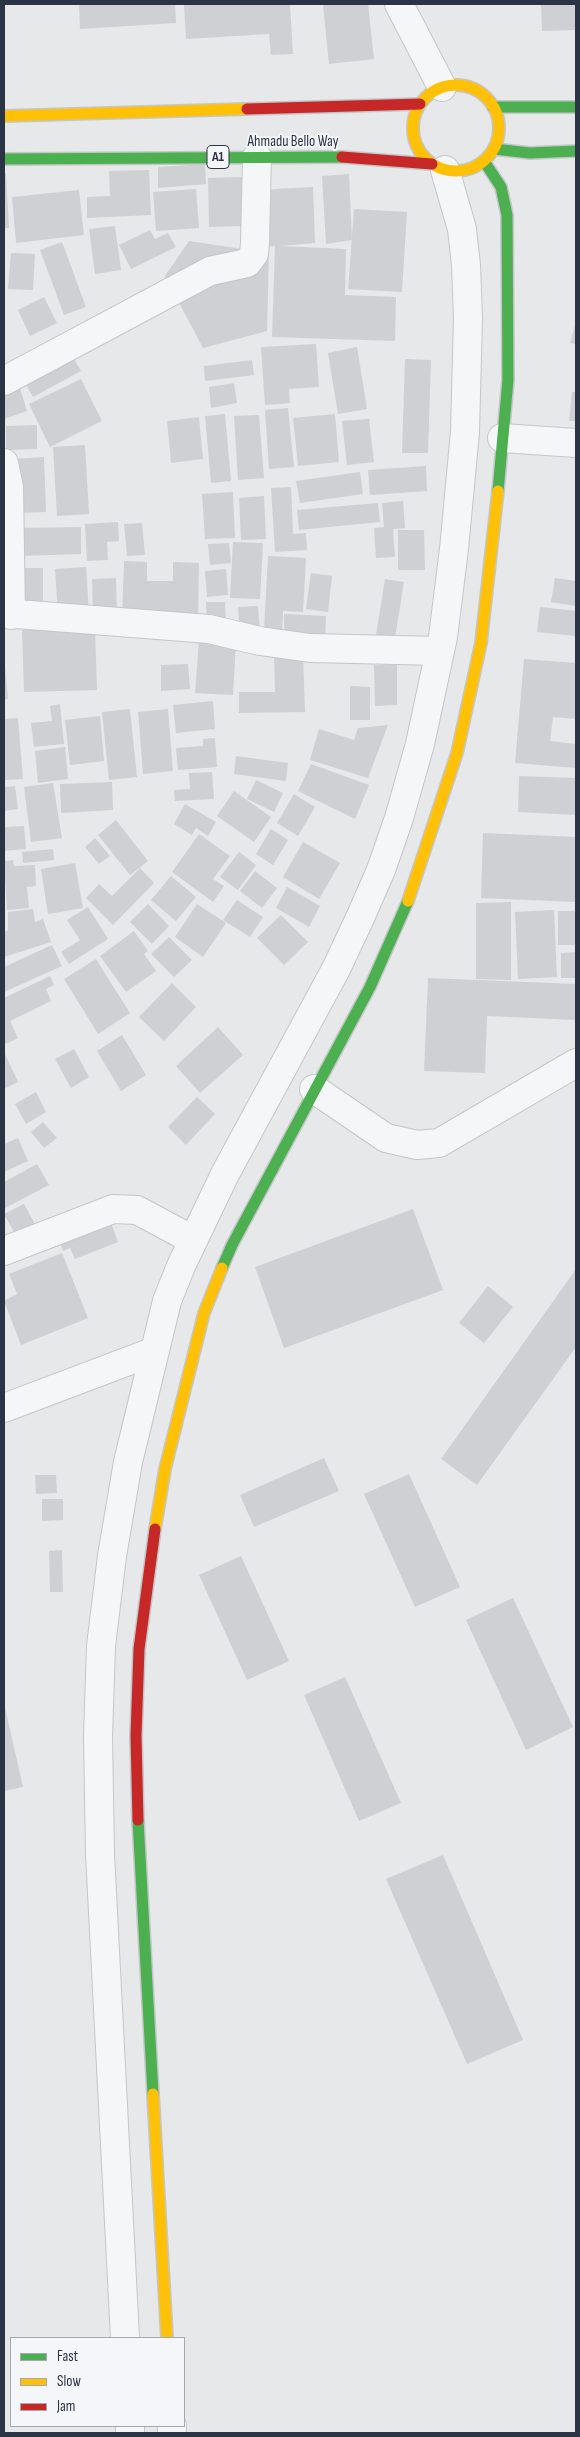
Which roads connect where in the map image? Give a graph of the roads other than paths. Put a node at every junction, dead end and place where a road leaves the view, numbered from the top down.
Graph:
1 (398, 4) edge
2 (442, 87) junction
3 (420, 104) junction
4 (493, 106) junction
5 (576, 107) edge
6 (4, 116) edge
7 (494, 149) junction
8 (576, 151) edge
9 (257, 157) junction
10 (4, 160) edge
11 (484, 160) junction
12 (438, 167) junction
13 (4, 381) edge
14 (502, 438) junction
15 (576, 443) edge
16 (4, 463) edge
17 (7, 614) edge
18 (440, 650) junction
19 (576, 1062) edge
20 (314, 1089) junction
21 (193, 1240) junction
22 (4, 1251) edge
23 (155, 1351) junction
24 (4, 1408) edge
25 (125, 2337) edge
26 (167, 2337) edge

1 - 2 street
2 - 3 main road
2 - 4 main road
3 - 6 main road
3 - 12 main road
4 - 5 main road
4 - 7 main road
7 - 8 main road
7 - 11 main road
9 - 10 main road, Ahmadu Bello Way / A1
9 - 12 main road, Ahmadu Bello Way / A1
9 - 13 street
11 - 12 main road
11 - 14 main road
12 - 18 street
14 - 15 street
14 - 20 main road
16 - 17 street
17 - 18 street
18 - 21 street
19 - 20 street
20 - 26 main road
21 - 22 street
21 - 23 street
23 - 24 street
23 - 25 street

